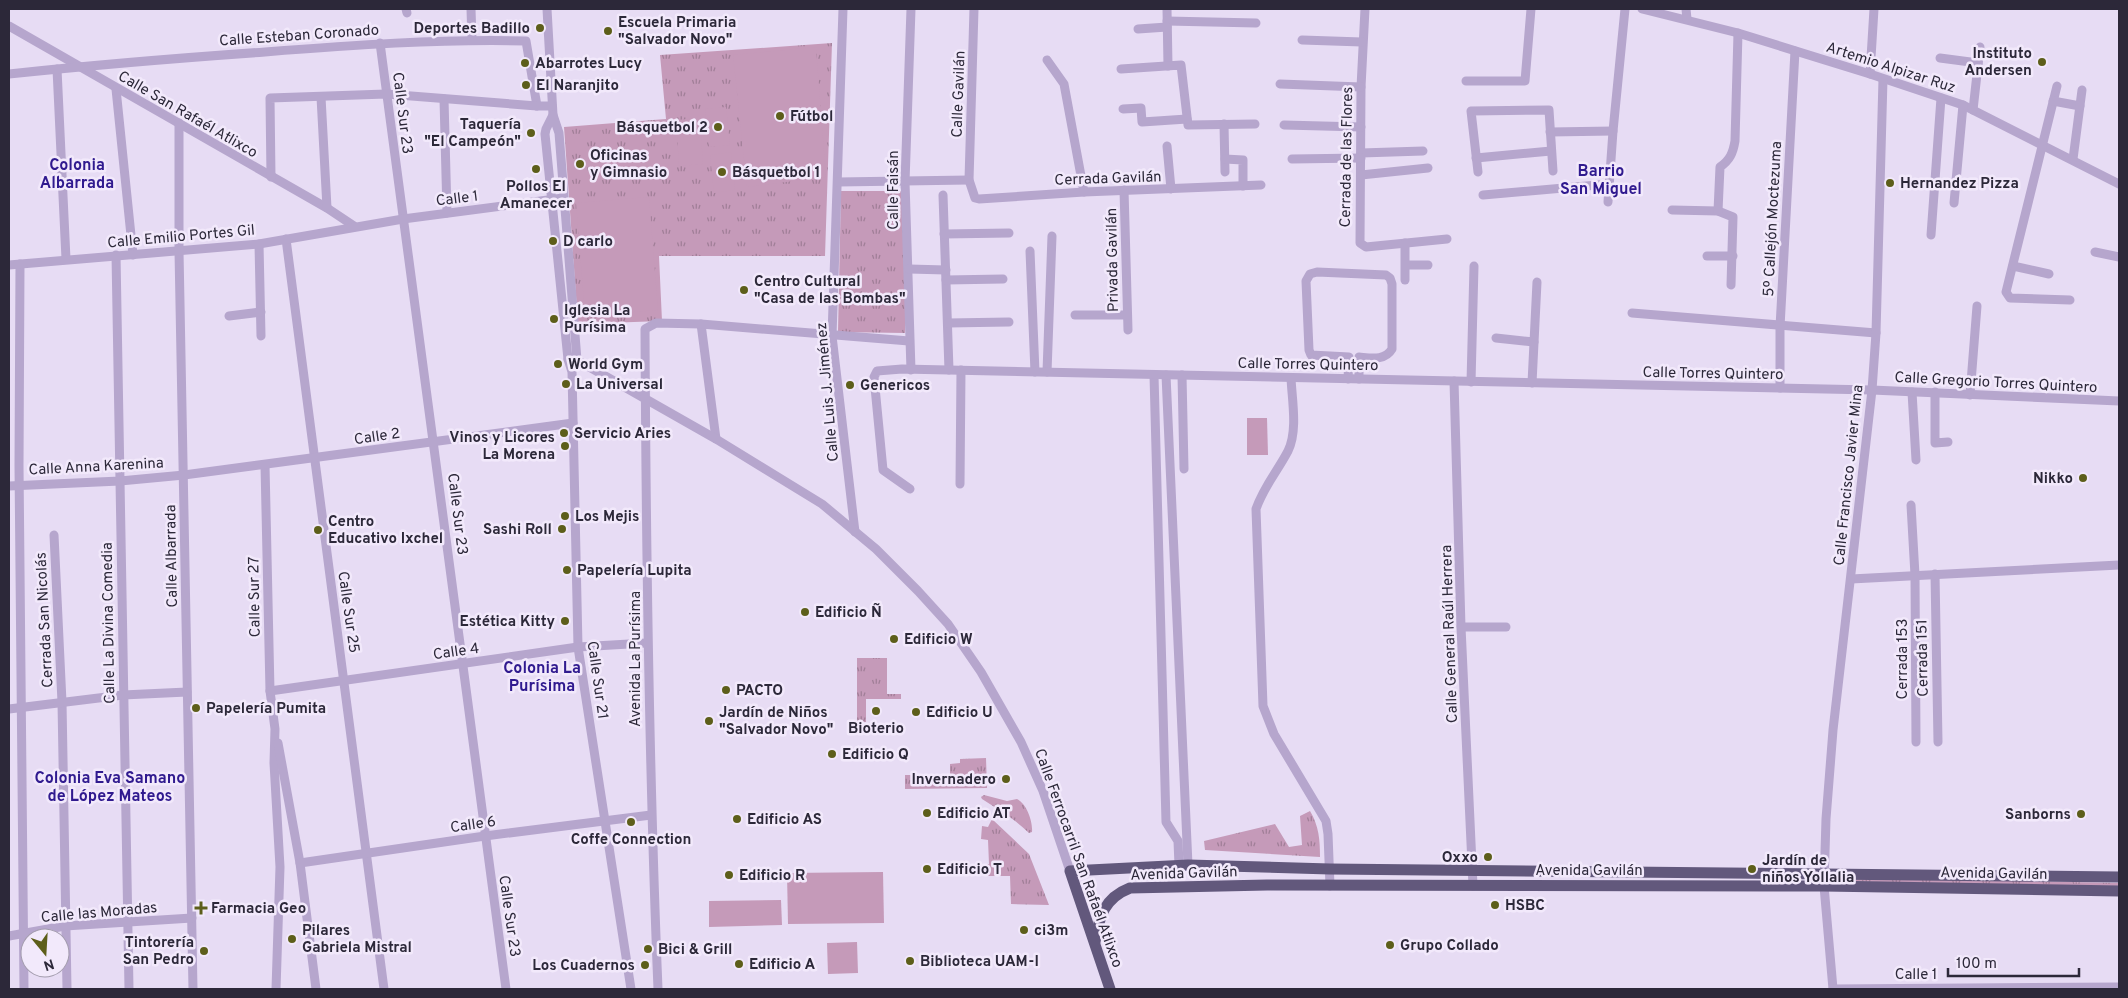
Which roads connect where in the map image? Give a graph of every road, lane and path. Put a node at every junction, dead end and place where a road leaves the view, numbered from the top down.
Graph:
1 (471, 9) edge
2 (547, 9) edge
3 (843, 9) edge
4 (910, 9) edge
5 (974, 9) edge
6 (1167, 9) edge
7 (1365, 9) edge
8 (1531, 9) edge
9 (1624, 9) edge
10 (1642, 9) edge
11 (1686, 9) edge
12 (1874, 9) edge
13 (1687, 19) junction
14 (1256, 22) dead end
15 (1167, 24) junction
16 (9, 26) edge
17 (1138, 29) dead end
18 (1738, 33) junction
19 (472, 40) junction
20 (1302, 40) dead end
21 (1362, 42) junction
22 (380, 43) junction
23 (1980, 47) dead end
24 (1794, 51) junction
25 (1940, 58) dead end
26 (1047, 60) dead end
27 (1978, 63) junction
28 (79, 66) junction
29 (1168, 66) junction
30 (57, 69) junction
31 (1121, 69) dead end
32 (9, 74) edge
33 (1870, 74) junction
34 (1883, 79) junction
35 (1466, 81) dead end
36 (1280, 84) dead end
37 (2057, 86) dead end
38 (1361, 87) junction
39 (116, 89) junction
40 (2082, 90) dead end
41 (386, 94) junction
42 (321, 97) junction
43 (1941, 98) junction
44 (444, 99) junction
45 (2053, 101) junction
46 (1963, 105) junction
47 (537, 106) junction
48 (552, 106) junction
49 (2080, 106) junction
50 (1123, 109) dead end
51 (1973, 110) junction
52 (553, 115) junction
53 (1187, 119) junction
54 (179, 123) junction
55 (1224, 124) junction
56 (1255, 124) dead end
57 (1284, 125) dead end
58 (1361, 127) junction
59 (1613, 131) junction
60 (1550, 132) junction
61 (2044, 145) junction
62 (1168, 146) dead end
63 (1423, 151) dead end
64 (1551, 151) junction
65 (1361, 156) junction
66 (1476, 158) junction
67 (1225, 159) junction
68 (1292, 159) dead end
69 (2073, 160) junction
70 (1428, 168) dead end
71 (1553, 171) dead end
72 (1225, 172) dead end
73 (1478, 172) dead end
74 (1361, 175) junction
75 (271, 177) junction
76 (969, 180) junction
77 (838, 182) junction
78 (905, 182) junction
79 (1609, 184) junction
80 (2119, 184) edge
81 (1261, 185) dead end
82 (1243, 186) junction
83 (1171, 189) junction
84 (1124, 190) junction
85 (1084, 192) junction
86 (943, 195) dead end
87 (1483, 195) dead end
88 (563, 198) junction
89 (551, 200) junction
90 (1608, 202) dead end
91 (1954, 203) dead end
92 (327, 208) junction
93 (1672, 210) dead end
94 (1718, 211) junction
95 (447, 213) junction
96 (403, 219) junction
97 (354, 226) junction
98 (1009, 233) dead end
99 (944, 234) junction
100 (1931, 235) dead end
101 (1052, 236) dead end
102 (286, 239) junction
103 (1447, 239) dead end
104 (1405, 243) junction
105 (259, 244) junction
106 (179, 251) junction
107 (1030, 251) dead end
108 (2095, 252) dead end
109 (133, 254) junction
110 (116, 256) junction
111 (1707, 256) dead end
112 (1732, 256) junction
113 (2119, 257) edge
114 (66, 259) junction
115 (20, 264) junction
116 (9, 265) edge
117 (1406, 265) junction
118 (1428, 265) dead end
119 (1474, 266) dead end
120 (2013, 266) junction
121 (908, 270) junction
122 (946, 270) junction
123 (2049, 274) dead end
124 (1003, 278) dead end
125 (946, 280) junction
126 (1405, 280) dead end
127 (1537, 282) dead end
128 (1731, 285) dead end
129 (2070, 300) dead end
130 (1977, 306) dead end
131 (261, 312) junction
132 (1632, 313) dead end
133 (1074, 315) dead end
134 (1127, 315) junction
135 (229, 316) dead end
136 (1009, 322) dead end
137 (948, 323) junction
138 (701, 324) junction
139 (1780, 327) junction
140 (1128, 330) dead end
141 (1876, 333) junction
142 (261, 336) dead end
143 (832, 336) junction
144 (1496, 338) dead end
145 (908, 341) junction
146 (1534, 342) junction
147 (573, 360) junction
148 (911, 370) junction
149 (949, 370) junction
150 (960, 370) junction
151 (1035, 372) junction
152 (1046, 372) junction
153 (1154, 374) junction
154 (1166, 375) junction
155 (1182, 375) junction
156 (1291, 378) junction
157 (1348, 379) junction
158 (1359, 379) junction
159 (1454, 381) junction
160 (1471, 382) junction
161 (1532, 383) junction
162 (1780, 388) junction
163 (1872, 390) junction
164 (1912, 392) junction
165 (1935, 392) junction
166 (1970, 395) junction
167 (645, 398) junction
168 (2119, 401) edge
169 (573, 423) junction
170 (716, 439) junction
171 (435, 442) junction
172 (1948, 442) dead end
173 (314, 458) junction
174 (1916, 460) dead end
175 (265, 465) junction
176 (1184, 469) dead end
177 (184, 474) junction
178 (120, 481) junction
179 (20, 484) junction
180 (960, 484) dead end
181 (9, 486) edge
182 (910, 489) dead end
183 (1911, 505) dead end
184 (856, 532) junction
185 (54, 535) dead end
186 (2119, 565) edge
187 (1935, 574) junction
188 (1915, 575) junction
189 (1851, 579) junction
190 (1461, 627) junction
191 (1506, 627) dead end
192 (646, 643) junction
193 (578, 648) junction
194 (463, 664) junction
195 (344, 680) junction
196 (270, 691) junction
197 (187, 692) junction
198 (123, 695) junction
199 (62, 702) junction
200 (21, 708) junction
201 (9, 709) edge
202 (275, 729) junction
203 (1916, 742) dead end
204 (1938, 742) dead end
205 (651, 814) junction
206 (606, 820) junction
207 (485, 836) junction
208 (367, 852) junction
209 (300, 863) junction
210 (1183, 865) junction
211 (1330, 869) junction
212 (1473, 870) junction
213 (1070, 871) junction
214 (1824, 873) junction
215 (2119, 877) edge
216 (1330, 886) junction
217 (1473, 886) junction
218 (1824, 886) junction
219 (2119, 891) edge
220 (192, 918) junction
221 (127, 921) junction
222 (65, 926) junction
223 (23, 928) edge
224 (54, 928) edge
225 (1095, 944) junction
226 (2119, 986) edge
227 (1897, 988) edge
228 (2086, 988) edge
229 (67, 989) edge
230 (128, 989) edge
231 (193, 989) edge
232 (276, 989) edge
233 (316, 989) edge
234 (384, 989) edge
235 (506, 989) edge
236 (631, 989) edge
237 (658, 989) edge
238 (1110, 989) edge
239 (1833, 989) edge

1 - 19 street
2 - 48 street
3 - 77 street, Calle Luis J. Jiménez
4 - 78 street, Calle Faisán
5 - 76 street, Calle Gavilán
6 - 15 street
7 - 21 street, Cerrada de las Flores
8 - 35 street
9 - 59 street
10 - 13 street, Artemio Alpizar Ruz
11 - 13 street
12 - 33 street
13 - 18 street, Artemio Alpizar Ruz
14 - 15 street
15 - 17 street
15 - 29 street
16 - 28 street, Calle San Rafaél Atlixco
18 - 24 street, Artemio Alpizar Ruz
18 - 94 street
19 - 22 street, Calle Esteban Coronado
19 - 47 street, Calle Esteban Coronado
20 - 21 street
21 - 38 street, Cerrada de las Flores
22 - 28 street, Calle Esteban Coronado
22 - 41 street, Calle Sur 23
23 - 27 street
24 - 33 street, Artemio Alpizar Ruz
24 - 139 street, 5º Callejón Moctezuma
25 - 27 street
26 - 85 street
27 - 51 street
28 - 30 street, Calle Esteban Coronado
28 - 39 street, Calle San Rafaél Atlixco
29 - 31 street
29 - 53 street
30 - 32 street, Calle Esteban Coronado
30 - 114 street
33 - 34 street, Artemio Alpizar Ruz
34 - 43 street, Artemio Alpizar Ruz
34 - 141 street, Calle Francisco Javier Mina
36 - 38 street
37 - 45 street
38 - 58 street, Cerrada de las Flores
39 - 54 street, Calle San Rafaél Atlixco
39 - 109 street
40 - 49 street
41 - 42 street
41 - 44 street
41 - 96 street, Calle Sur 23
42 - 75 street
42 - 92 street
43 - 46 street, Artemio Alpizar Ruz
43 - 100 street
44 - 47 street
44 - 95 street
45 - 49 street
45 - 61 street
46 - 51 street, Artemio Alpizar Ruz
46 - 91 street
47 - 48 street
48 - 52 street
49 - 69 street
50 - 53 street
51 - 61 street, Artemio Alpizar Ruz
52 - 88 street
52 - 89 street
53 - 55 street
54 - 75 street, Calle San Rafaél Atlixco
54 - 106 street, Calle Albarrada
55 - 56 street
55 - 67 street
57 - 58 street
58 - 65 street, Cerrada de las Flores
59 - 60 street
59 - 79 street
60 - 64 street
60 - 66 street
61 - 69 street, Artemio Alpizar Ruz
61 - 120 street
62 - 83 street
63 - 65 street
64 - 66 street
64 - 71 street
65 - 68 street
65 - 74 street, Cerrada de las Flores
66 - 73 street
67 - 72 street
67 - 82 street
69 - 80 street, Artemio Alpizar Ruz
70 - 74 street
74 - 104 street, Cerrada de las Flores
75 - 92 street, Calle San Rafaél Atlixco
76 - 78 street
76 - 85 street, Cerrada Gavilán
77 - 78 street
77 - 143 street, Calle Luis J. Jiménez
78 - 121 street, Calle Faisán
79 - 87 street
79 - 90 street
81 - 82 street, Cerrada Gavilán
82 - 83 street, Cerrada Gavilán
83 - 84 street, Cerrada Gavilán
84 - 85 street, Cerrada Gavilán
84 - 134 street, Privada Gavilán
86 - 99 street
88 - 89 street, Calle 1
88 - 147 street
89 - 95 street, Calle 1
89 - 147 street
92 - 97 street, Calle San Rafaél Atlixco
93 - 94 street
94 - 112 street
95 - 96 street, Calle 1
96 - 97 street, Calle 1
96 - 171 street, Calle Sur 23
97 - 102 street, Calle Emilio Portes Gil
98 - 99 street
99 - 122 street
101 - 152 street
102 - 105 street, Calle Emilio Portes Gil
102 - 173 street, Calle Sur 25
103 - 104 street, Cerrada de las Flores
104 - 117 street
105 - 106 street, Calle Emilio Portes Gil
105 - 131 street
106 - 109 street, Calle Emilio Portes Gil
106 - 177 street, Calle Albarrada
107 - 151 street
108 - 113 street
109 - 110 street, Calle Emilio Portes Gil
110 - 114 street, Calle Emilio Portes Gil
110 - 178 street, Calle La Divina Comedia
111 - 112 street
112 - 128 street
114 - 115 street, Calle Emilio Portes Gil
115 - 116 street, Calle Emilio Portes Gil
115 - 179 street
117 - 118 street
117 - 126 street
119 - 160 street
120 - 123 street
120 - 129 street
121 - 122 street
121 - 145 street, Calle Faisán
122 - 125 street
124 - 125 street
125 - 137 street
127 - 146 street
130 - 166 street
131 - 135 street
131 - 142 street
132 - 139 street
133 - 134 street
134 - 140 street, Privada Gavilán
136 - 137 street
137 - 149 street
138 - 143 street
138 - 167 street, Avenida La Purísima
138 - 170 street
139 - 141 street
139 - 162 street, 5º Callejón Moctezuma
141 - 163 street, Calle Francisco Javier Mina
143 - 145 street
143 - 184 street, Calle Luis J. Jiménez
144 - 146 street
145 - 148 street, Calle Faisán
146 - 161 street
147 - 167 street, Calle Ferrocarril San Rafaél Atlixco
147 - 169 street, Calle Sur 21
148 - 149 street, Calle Torres Quintero
148 - 182 street, Calle Torres Quintero
149 - 150 street, Calle Torres Quintero
150 - 151 street, Calle Torres Quintero
150 - 180 street
151 - 152 street, Calle Torres Quintero
152 - 153 street, Calle Torres Quintero
153 - 154 street, Calle Torres Quintero
153 - 210 street
154 - 155 street, Calle Torres Quintero
154 - 210 street
155 - 156 street, Calle Torres Quintero
155 - 176 street
156 - 157 street, Calle Torres Quintero
156 - 211 street
157 - 158 street, Calle Torres Quintero
157 - 158 street
158 - 159 street, Calle Torres Quintero
159 - 160 street, Calle Torres Quintero
159 - 190 street, Calle General Raúl Herrera
160 - 161 street, Calle Torres Quintero
161 - 162 street, Calle Torres Quintero
162 - 163 street, Calle Torres Quintero
163 - 164 street, Calle Gregorio Torres Quintero
163 - 189 street, Calle Francisco Javier Mina
164 - 165 street, Calle Gregorio Torres Quintero
164 - 174 street
165 - 166 street, Calle Gregorio Torres Quintero
165 - 172 street
166 - 168 street, Calle Gregorio Torres Quintero
167 - 170 street, Calle Ferrocarril San Rafaél Atlixco
167 - 192 street, Avenida La Purísima
169 - 171 street, Calle 2
169 - 193 street, Calle Sur 21
170 - 184 street, Calle Ferrocarril San Rafaél Atlixco
171 - 173 street, Calle 2
171 - 194 street, Calle Sur 23
173 - 175 street, Calle 2
173 - 195 street, Calle Sur 25
175 - 177 street, Calle 2
175 - 196 street, Calle Sur 27
177 - 178 street, Calle Anna Karenina
177 - 197 street, Calle Albarrada
178 - 179 street, Calle Anna Karenina
178 - 198 street, Calle La Divina Comedia
179 - 181 street, Calle Anna Karenina
179 - 200 street
183 - 188 street, Cerrada 153
184 - 213 street, Calle Ferrocarril San Rafaél Atlixco
185 - 199 street, Cerrada San Nicolás
186 - 187 street
187 - 188 street
187 - 204 street, Cerrada 151
188 - 189 street
188 - 203 street, Cerrada 153
189 - 214 street, Calle Francisco Javier Mina
190 - 191 street
190 - 212 street, Calle General Raúl Herrera
192 - 193 street, Calle 4
192 - 205 street, Avenida La Purísima
193 - 194 street, Calle 4
193 - 206 street, Calle Sur 21
194 - 195 street, Calle 4
194 - 207 street, Calle Sur 23
195 - 196 street, Calle 4
195 - 208 street, Calle Sur 25
196 - 202 street, Calle Sur 27
197 - 198 street
197 - 220 street, Calle Albarrada
198 - 199 street
198 - 221 street, Calle La Divina Comedia
199 - 200 street
199 - 222 street, Cerrada San Nicolás
200 - 201 street
200 - 223 street
202 - 209 street, Calle Sur 27
202 - 232 street, Calle Sur 27
205 - 206 street, Calle 6
205 - 237 street, Avenida La Purísima
206 - 207 street, Calle 6
206 - 236 street, Calle Sur 21
207 - 208 street, Calle 6
207 - 235 street, Calle Sur 23
208 - 209 street, Calle 6
208 - 234 street, Calle Sur 25
209 - 233 street, Calle Sur 27
210 - 211 main road, Avenida Gavilán
210 - 213 main road, Avenida Gavilán
211 - 212 main road, Avenida Gavilán
211 - 216 street
212 - 214 main road, Avenida Gavilán
212 - 217 street, Calle General Raúl Herrera
213 - 225 main road, Calle Ferrocarril San Rafaél Atlixco
214 - 215 main road, Avenida Gavilán
214 - 218 street, Calle Francisco Javier Mina
216 - 217 main road, Avenida Gavilán
216 - 225 main road, Avenida Gavilán
217 - 218 main road, Avenida Gavilán
218 - 219 main road, Avenida Gavilán
218 - 239 street, Calle Francisco Javier Mina
220 - 221 street, Calle las Moradas
220 - 231 street, Calle Albarrada
221 - 222 street, Calle las Moradas
221 - 230 street, Calle La Divina Comedia
222 - 224 street, Calle las Moradas
222 - 229 street, Cerrada San Nicolás
225 - 238 main road, Calle Ferrocarril San Rafaél Atlixco
226 - 228 street, Calle 1
227 - 228 street, Calle 1
227 - 239 street, Calle 1

